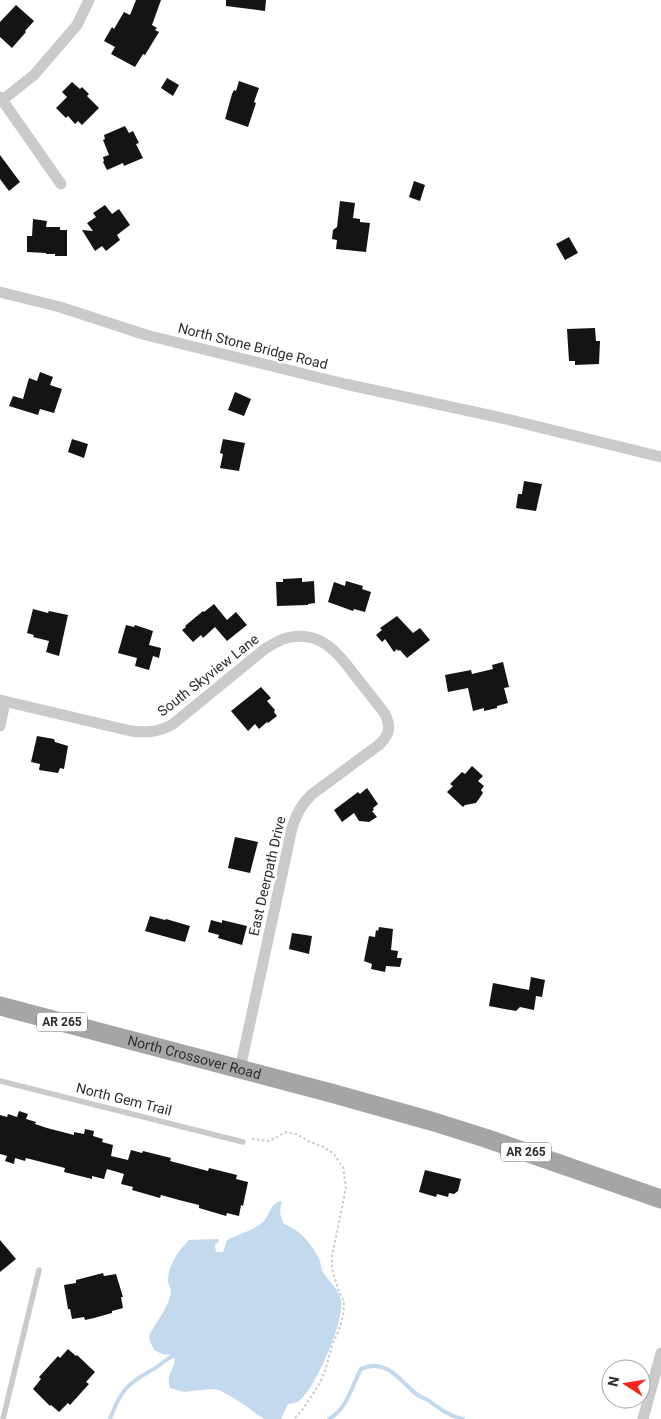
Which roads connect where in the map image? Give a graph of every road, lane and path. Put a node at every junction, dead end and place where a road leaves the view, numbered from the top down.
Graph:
1 (89, 0) edge
2 (1, 100) edge
3 (61, 184) dead end
4 (0, 292) edge
5 (661, 457) edge
6 (3, 701) edge
7 (0, 726) edge
8 (389, 730) joint
9 (0, 1006) edge
10 (240, 1069) junction
11 (0, 1081) edge
12 (243, 1142) joint
13 (661, 1199) edge
14 (39, 1270) dead end
15 (661, 1353) edge
16 (3, 1419) edge
17 (294, 1419) edge
18 (643, 1419) edge

1 - 2 street
2 - 3 street
4 - 5 street, North Stone Bridge Road
6 - 7 street
6 - 8 street, South Skyview Lane
8 - 10 street, East Deerpath Drive
9 - 10 main road, North Crossover Road / AR 265
10 - 13 main road, North Crossover Road / AR 265
11 - 12 lane, North Gem Trail
12 - 17 path
14 - 16 lane
15 - 18 street

